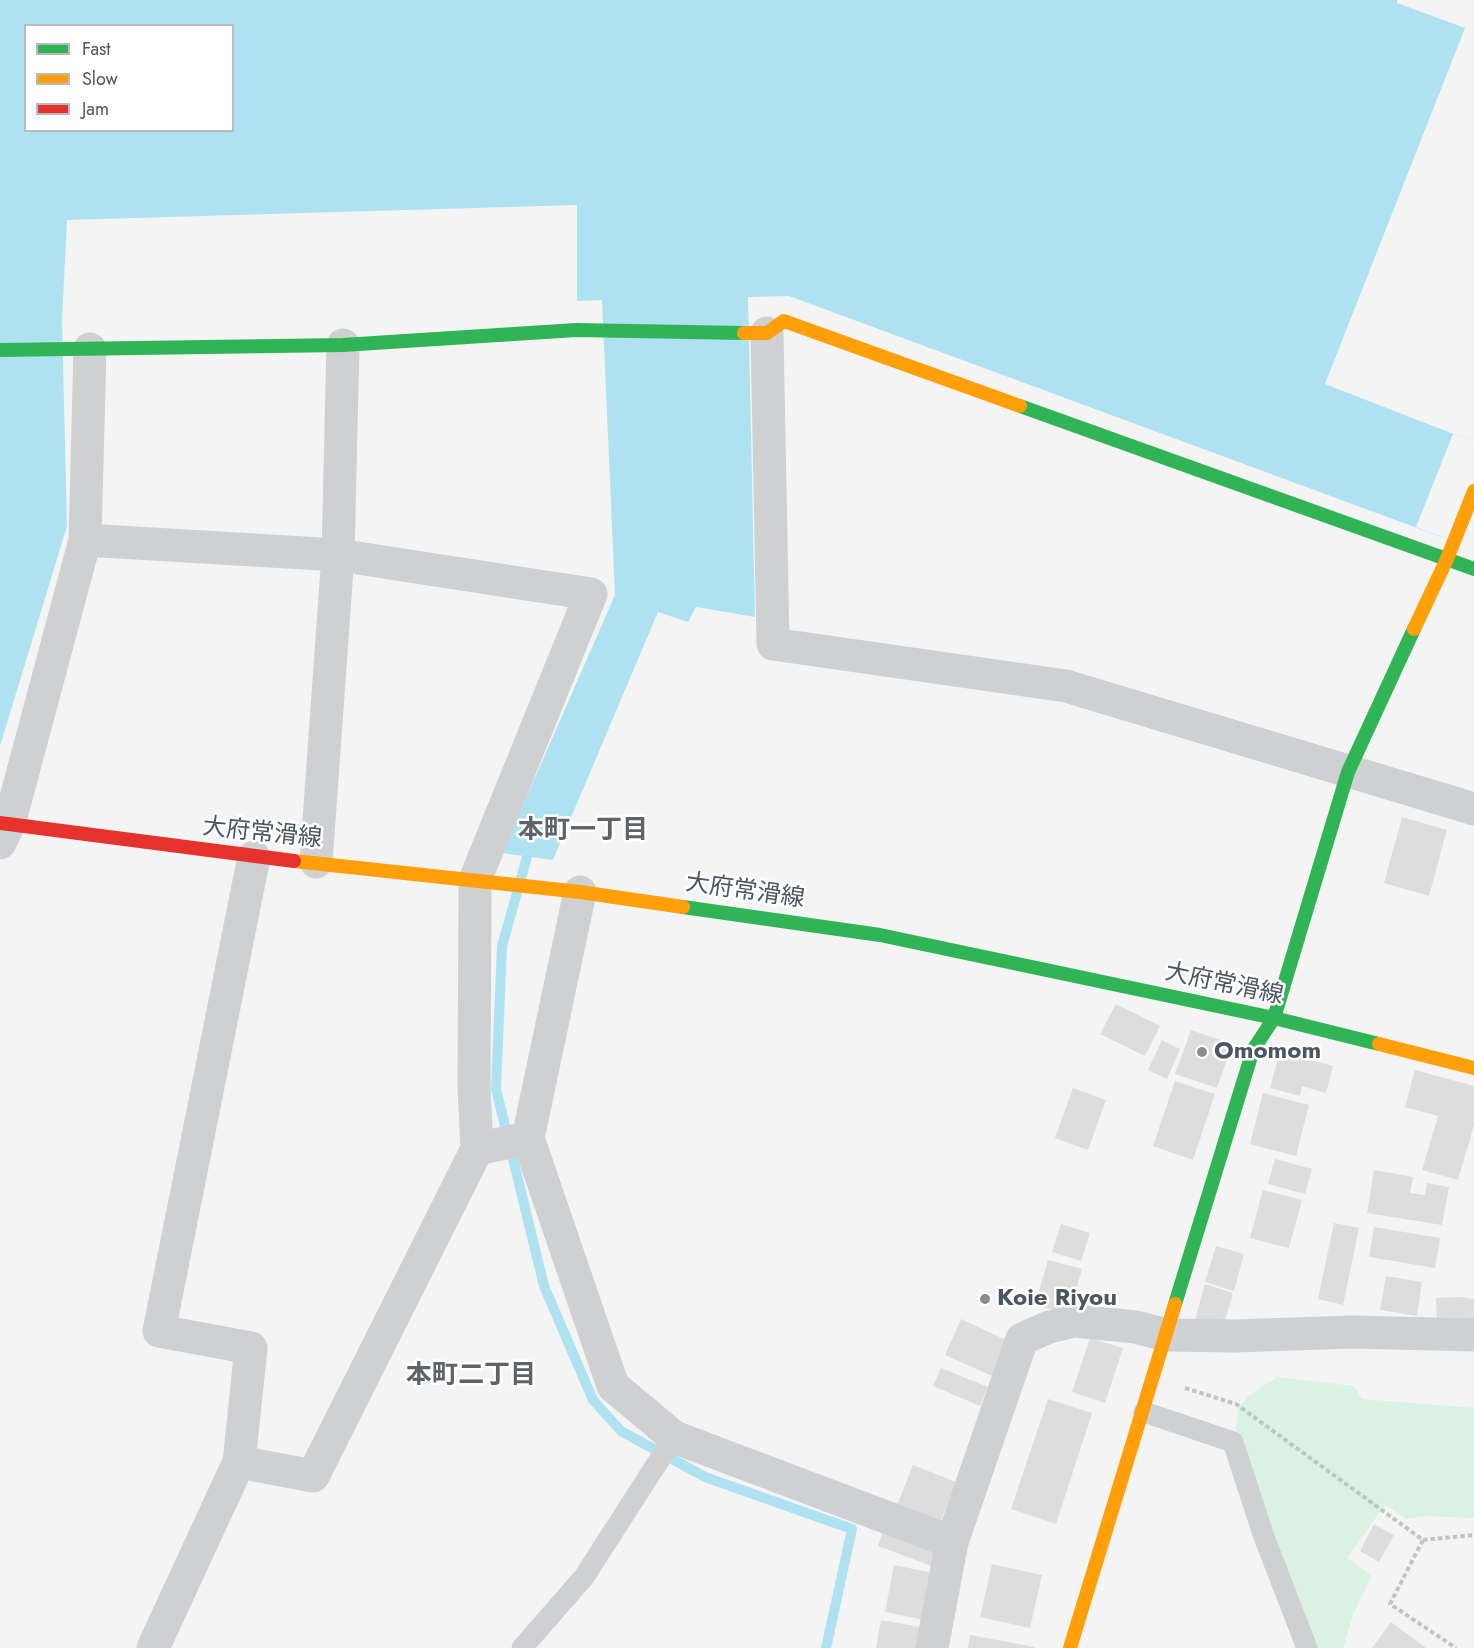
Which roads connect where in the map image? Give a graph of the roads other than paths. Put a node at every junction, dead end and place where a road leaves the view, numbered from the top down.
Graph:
1 (766, 333) junction
2 (343, 345) junction
3 (90, 349) junction
4 (0, 350) edge
5 (1474, 491) edge
6 (85, 540) junction
7 (1449, 554) junction
8 (338, 555) junction
9 (1474, 569) edge
10 (1348, 772) junction
11 (1474, 809) edge
12 (3, 830) edge
13 (254, 857) junction
14 (316, 862) junction
15 (486, 881) junction
16 (580, 892) junction
17 (1274, 1018) junction
18 (1474, 1068) edge
19 (527, 1138) junction
20 (482, 1148) junction
21 (1166, 1335) junction
22 (1474, 1335) edge
23 (1144, 1412) junction
24 (674, 1438) junction
25 (239, 1462) junction
26 (952, 1542) junction
27 (153, 1648) edge
28 (522, 1648) edge
29 (932, 1648) edge
30 (1070, 1648) edge
31 (1307, 1648) edge

1 - 2 street
1 - 7 street
1 - 10 street
2 - 3 street
2 - 8 street
3 - 4 street
3 - 6 street
5 - 7 street
6 - 8 street
6 - 12 street
7 - 9 street
7 - 10 street
8 - 14 street
8 - 15 street
10 - 11 street
10 - 17 street
12 - 13 street, 大府常滑線
13 - 14 street, 大府常滑線
13 - 25 street
14 - 15 street, 大府常滑線
15 - 16 street, 大府常滑線
15 - 20 street
16 - 17 street, 大府常滑線
16 - 19 street
17 - 18 street, 大府常滑線
17 - 21 street
19 - 20 street
19 - 24 street
20 - 25 street
21 - 22 street
21 - 23 street
21 - 26 street
23 - 30 street
23 - 31 lane
24 - 26 street
24 - 28 lane
25 - 27 street
26 - 29 street

